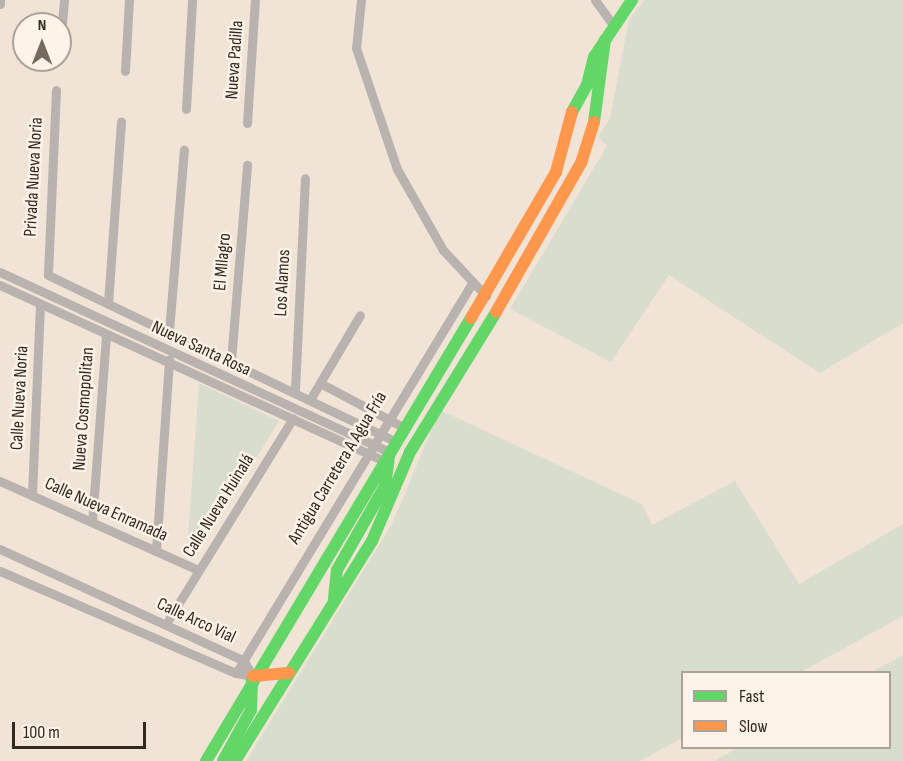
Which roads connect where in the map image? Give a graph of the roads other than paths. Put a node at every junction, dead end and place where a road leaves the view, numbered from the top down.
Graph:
1 (129, 0) edge
2 (192, 0) edge
3 (255, 0) edge
4 (361, 0) edge
5 (595, 0) edge
6 (632, 0) edge
7 (614, 26) junction
8 (606, 39) junction
9 (124, 71) dead end
10 (56, 90) dead end
11 (186, 109) dead end
12 (121, 121) dead end
13 (247, 123) dead end
14 (184, 150) dead end
15 (247, 165) dead end
16 (305, 178) dead end
17 (0, 272) edge
18 (472, 283) junction
19 (0, 285) edge
20 (486, 296) junction
21 (108, 303) junction
22 (40, 304) junction
23 (360, 315) dead end
24 (169, 331) junction
25 (106, 336) junction
26 (170, 353) junction
27 (231, 362) junction
28 (168, 364) junction
29 (320, 383) junction
30 (295, 390) junction
31 (311, 398) junction
32 (297, 411) junction
33 (387, 420) junction
34 (291, 421) junction
35 (405, 428) junction
36 (380, 433) junction
37 (370, 449) junction
38 (390, 452) junction
39 (0, 481) edge
40 (32, 495) junction
41 (92, 522) junction
42 (0, 549) edge
43 (156, 551) junction
44 (198, 570) junction
45 (0, 571) edge
46 (333, 603) junction
47 (167, 622) junction
48 (157, 639) junction
49 (243, 660) junction
50 (236, 673) junction
51 (289, 674) junction
52 (253, 676) junction
53 (206, 761) edge
54 (223, 761) edge
55 (235, 761) edge

1 - 9 street
2 - 11 street
3 - 13 street, Nueva Padilla
4 - 18 street
5 - 7 street
6 - 7 street
7 - 8 street
8 - 20 street
8 - 46 street
10 - 21 street, Privada Nueva Noria
12 - 21 street
14 - 24 street
15 - 27 street, El MIlagro
16 - 30 street, Los Alamos
17 - 26 street, Nueva Santa Rosa
18 - 20 street
18 - 33 street, Antigua Carretera A Agua Fría
19 - 22 street, Nueva Santa Rosa
20 - 35 street
21 - 24 street
22 - 25 street, Nueva Santa Rosa
22 - 40 street, Calle Nueva Noria
23 - 29 street
24 - 27 street
25 - 28 street, Nueva Santa Rosa
25 - 41 street, Nueva Cosmopolitan
26 - 28 street
26 - 32 street, Nueva Santa Rosa
27 - 30 street
28 - 34 street, Nueva Santa Rosa
28 - 43 street
29 - 31 street
29 - 33 street
30 - 31 street
31 - 36 street
32 - 34 street, Calle Nueva Huinalá
32 - 37 street, Nueva Santa Rosa
33 - 35 street
33 - 36 street, Antigua Carretera A Agua Fría
34 - 37 street, Nueva Santa Rosa
34 - 44 street, Calle Nueva Huinalá
35 - 38 street
36 - 37 street, Antigua Carretera A Agua Fría
36 - 38 street
37 - 38 street, Nueva Santa Rosa
37 - 49 street, Antigua Carretera A Agua Fría
38 - 46 street
38 - 52 street
39 - 40 street, Calle Nueva Enramada
40 - 41 street, Calle Nueva Enramada
41 - 43 street, Calle Nueva Enramada
42 - 47 street, Calle Arco Vial
43 - 44 street, Calle Nueva Enramada
44 - 47 street, Calle Nueva Huinalá
45 - 48 street, Calle Arco Vial
46 - 51 street
47 - 48 street, Calle Nueva Huinalá
47 - 49 street, Calle Arco Vial
48 - 50 street, Calle Arco Vial
49 - 50 street, Antigua Carretera A Agua Fría
49 - 52 street, Calle Arco Vial
50 - 52 street, Calle Arco Vial
51 - 52 street
51 - 55 street
52 - 53 street
52 - 54 street

